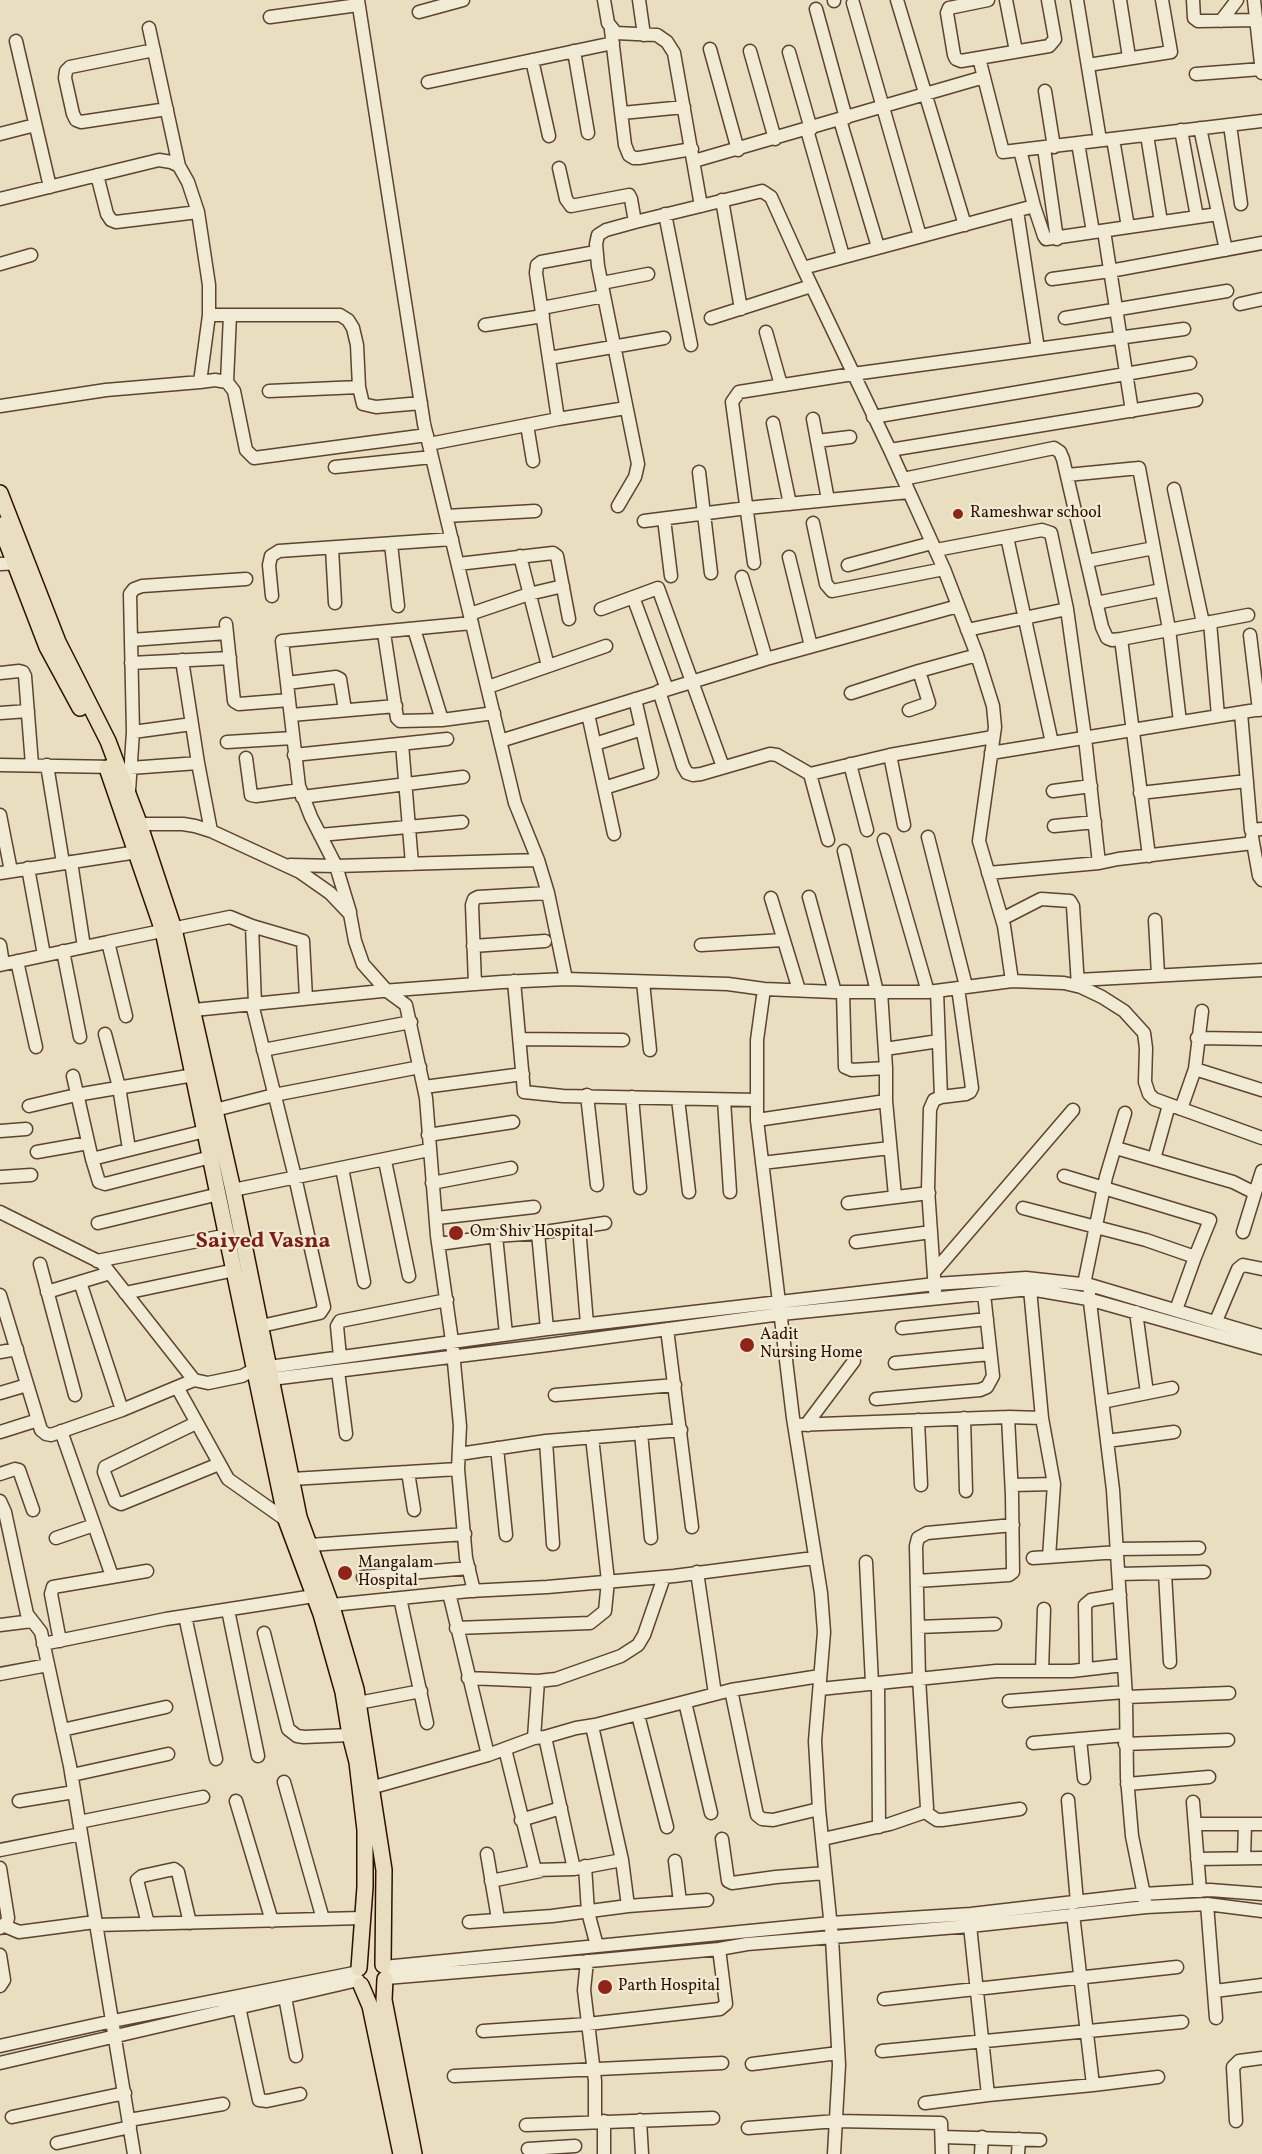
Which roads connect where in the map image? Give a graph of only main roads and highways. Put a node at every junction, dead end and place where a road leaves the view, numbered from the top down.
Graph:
1 (0, 493) edge
2 (0, 525) edge
3 (14, 563) edge
4 (118, 768) junction
5 (133, 824) junction
6 (186, 1010) junction
7 (226, 1192) junction
8 (259, 1374) junction
9 (321, 1603) junction
10 (366, 1789) junction
11 (385, 1972) junction
12 (359, 1976) junction
13 (400, 2154) edge
14 (414, 2154) edge

1 - 3 main road
2 - 3 main road
3 - 4 main road
4 - 5 main road
4 - 5 main road
5 - 6 main road
6 - 7 main road
6 - 7 main road
7 - 8 main road
7 - 8 main road
8 - 9 main road
8 - 9 main road
9 - 10 main road
9 - 10 main road
10 - 11 main road
10 - 12 main road
11 - 12 main road
11 - 12 main road
11 - 14 main road
12 - 13 main road

